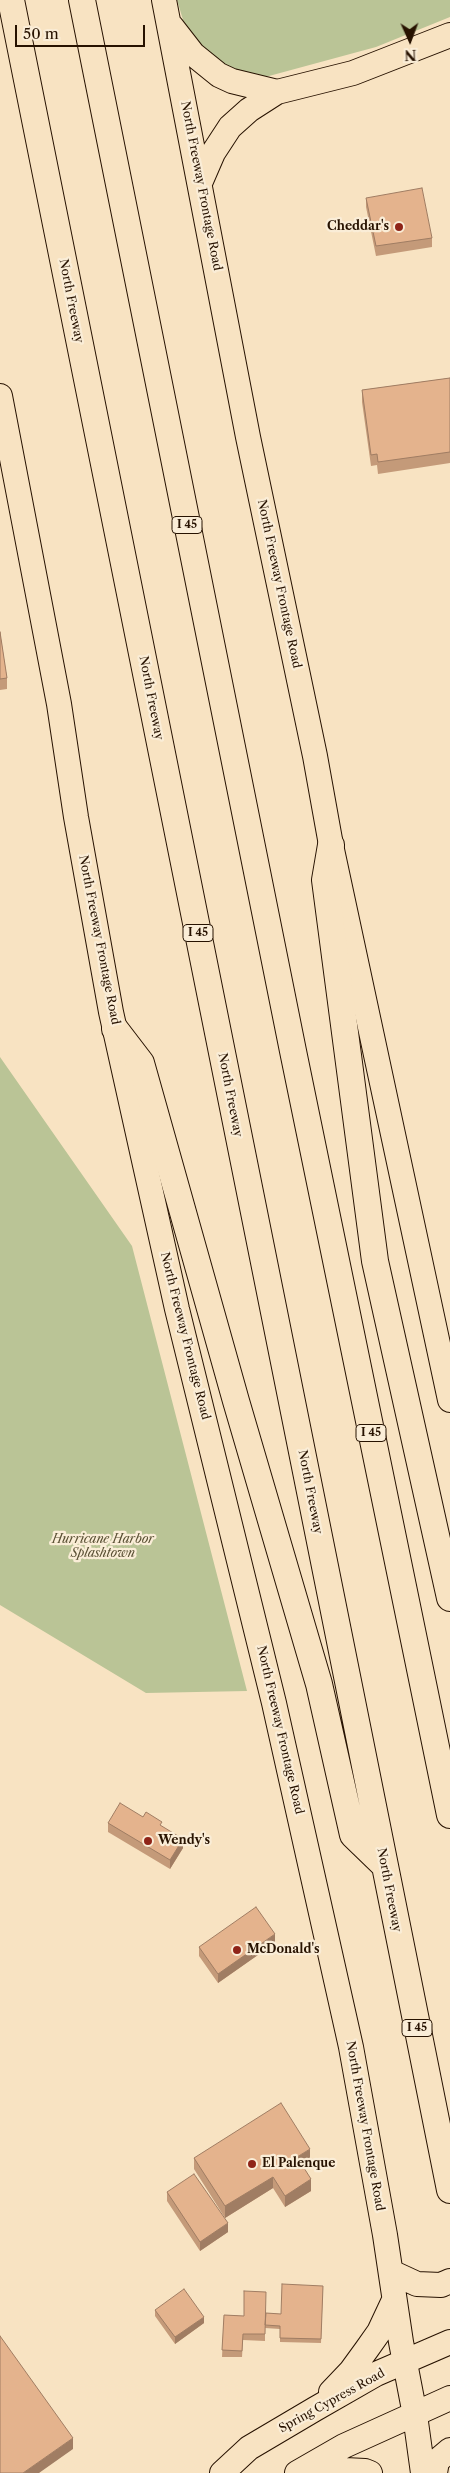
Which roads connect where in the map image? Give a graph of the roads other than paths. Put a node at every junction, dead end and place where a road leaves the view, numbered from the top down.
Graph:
1 (11, 0) edge
2 (82, 0) edge
3 (164, 0) edge
4 (169, 23) junction
5 (450, 35) edge
6 (276, 92) junction
7 (200, 183) junction
8 (0, 396) edge
9 (332, 845) junction
10 (115, 1029) junction
11 (450, 1400) edge
12 (450, 1598) edge
13 (450, 1815) edge
14 (384, 1865) junction
15 (450, 2190) edge
16 (391, 2272) junction
17 (450, 2281) edge
18 (394, 2300) junction
19 (450, 2342) edge
20 (404, 2362) junction
21 (450, 2398) edge
22 (315, 2409) junction
23 (415, 2415) junction
24 (450, 2450) edge
25 (222, 2473) edge
26 (297, 2473) edge
27 (333, 2473) edge
28 (370, 2473) edge
29 (422, 2473) edge
30 (435, 2473) edge

1 - 14 highway, North Freeway / I 45
2 - 13 highway, I 45
3 - 4 main road, North Freeway Frontage Road
4 - 6 main road
4 - 7 main road, North Freeway Frontage Road
5 - 6 main road
6 - 7 main road
7 - 9 main road, North Freeway Frontage Road
8 - 10 main road, North Freeway Frontage Road
9 - 11 main road, North Freeway Frontage Road
9 - 12 highway
10 - 14 highway
10 - 16 main road, North Freeway Frontage Road
14 - 15 highway, North Freeway / I 45
16 - 17 main road
16 - 18 main road, North Freeway Frontage Road
18 - 20 main road, North Freeway Frontage Road
18 - 22 main road
19 - 20 main road, Spring Cypress Road
20 - 22 main road, Spring Cypress Road
20 - 23 main road
21 - 23 main road
22 - 25 main road, Spring Cypress Road
23 - 26 main road
23 - 29 main road
24 - 30 main road
27 - 28 main road

